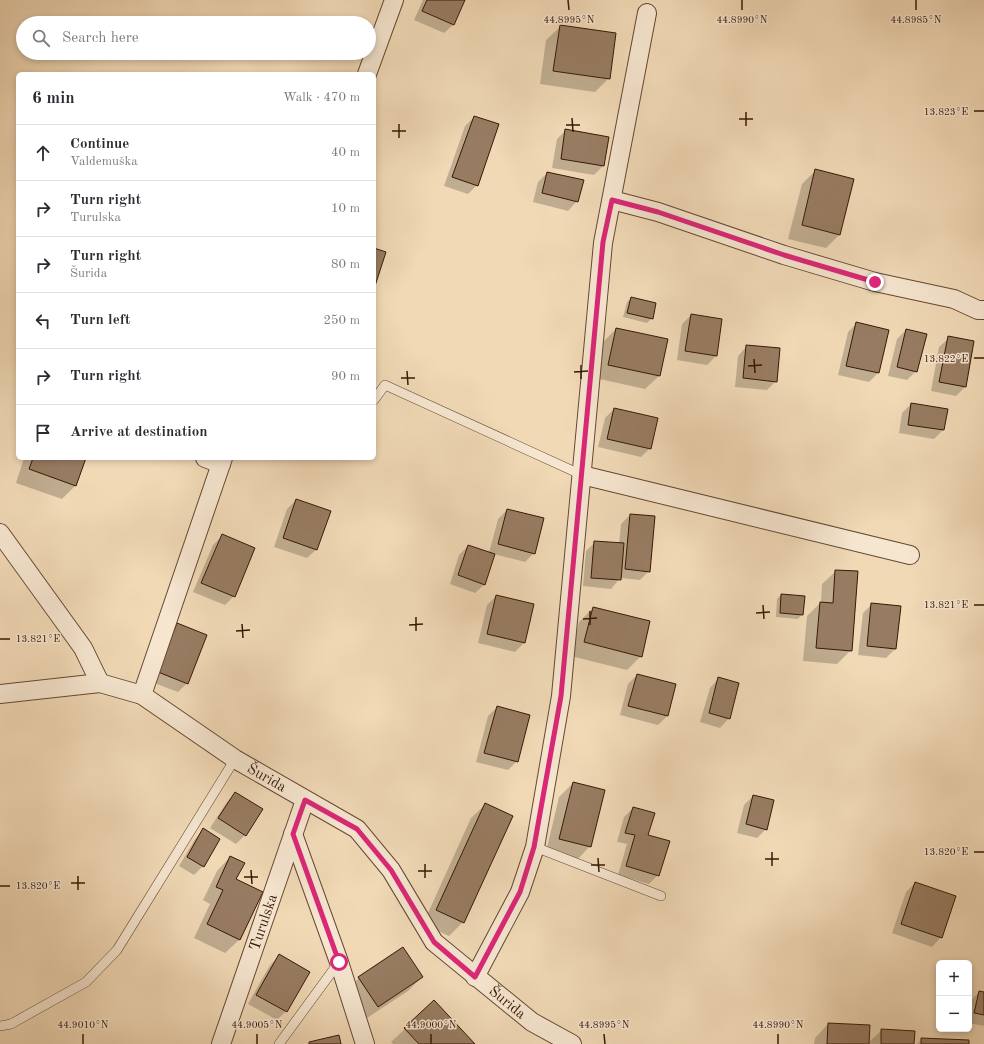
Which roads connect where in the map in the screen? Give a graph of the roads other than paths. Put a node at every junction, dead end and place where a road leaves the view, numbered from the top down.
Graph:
1 (394, 0) edge
2 (648, 12) dead end
3 (376, 49) edge
4 (372, 60) edge
5 (368, 72) edge
6 (612, 200) junction
7 (984, 310) edge
8 (376, 397) edge
9 (216, 460) edge
10 (582, 475) junction
11 (0, 533) edge
12 (910, 555) dead end
13 (100, 683) junction
14 (0, 694) edge
15 (142, 695) junction
16 (235, 759) junction
17 (305, 800) junction
18 (293, 834) junction
19 (534, 847) junction
20 (661, 896) dead end
21 (339, 962) junction
22 (475, 977) junction
23 (0, 1026) edge
24 (221, 1044) edge
25 (279, 1044) edge
26 (365, 1044) edge
27 (572, 1044) edge

1 - 3 street
2 - 6 street
4 - 5 street
6 - 7 street
6 - 10 street
8 - 10 lane
9 - 15 street
10 - 12 street
10 - 19 street
11 - 13 street
13 - 14 street, Šurida
13 - 15 street, Šurida
15 - 16 street, Šurida
16 - 17 street, Šurida
16 - 23 lane
17 - 18 street, Turulska
17 - 22 street, Šurida
18 - 21 street
18 - 24 street, Turulska
19 - 20 lane
19 - 22 street
21 - 25 lane
21 - 26 street
22 - 27 street, Šurida

